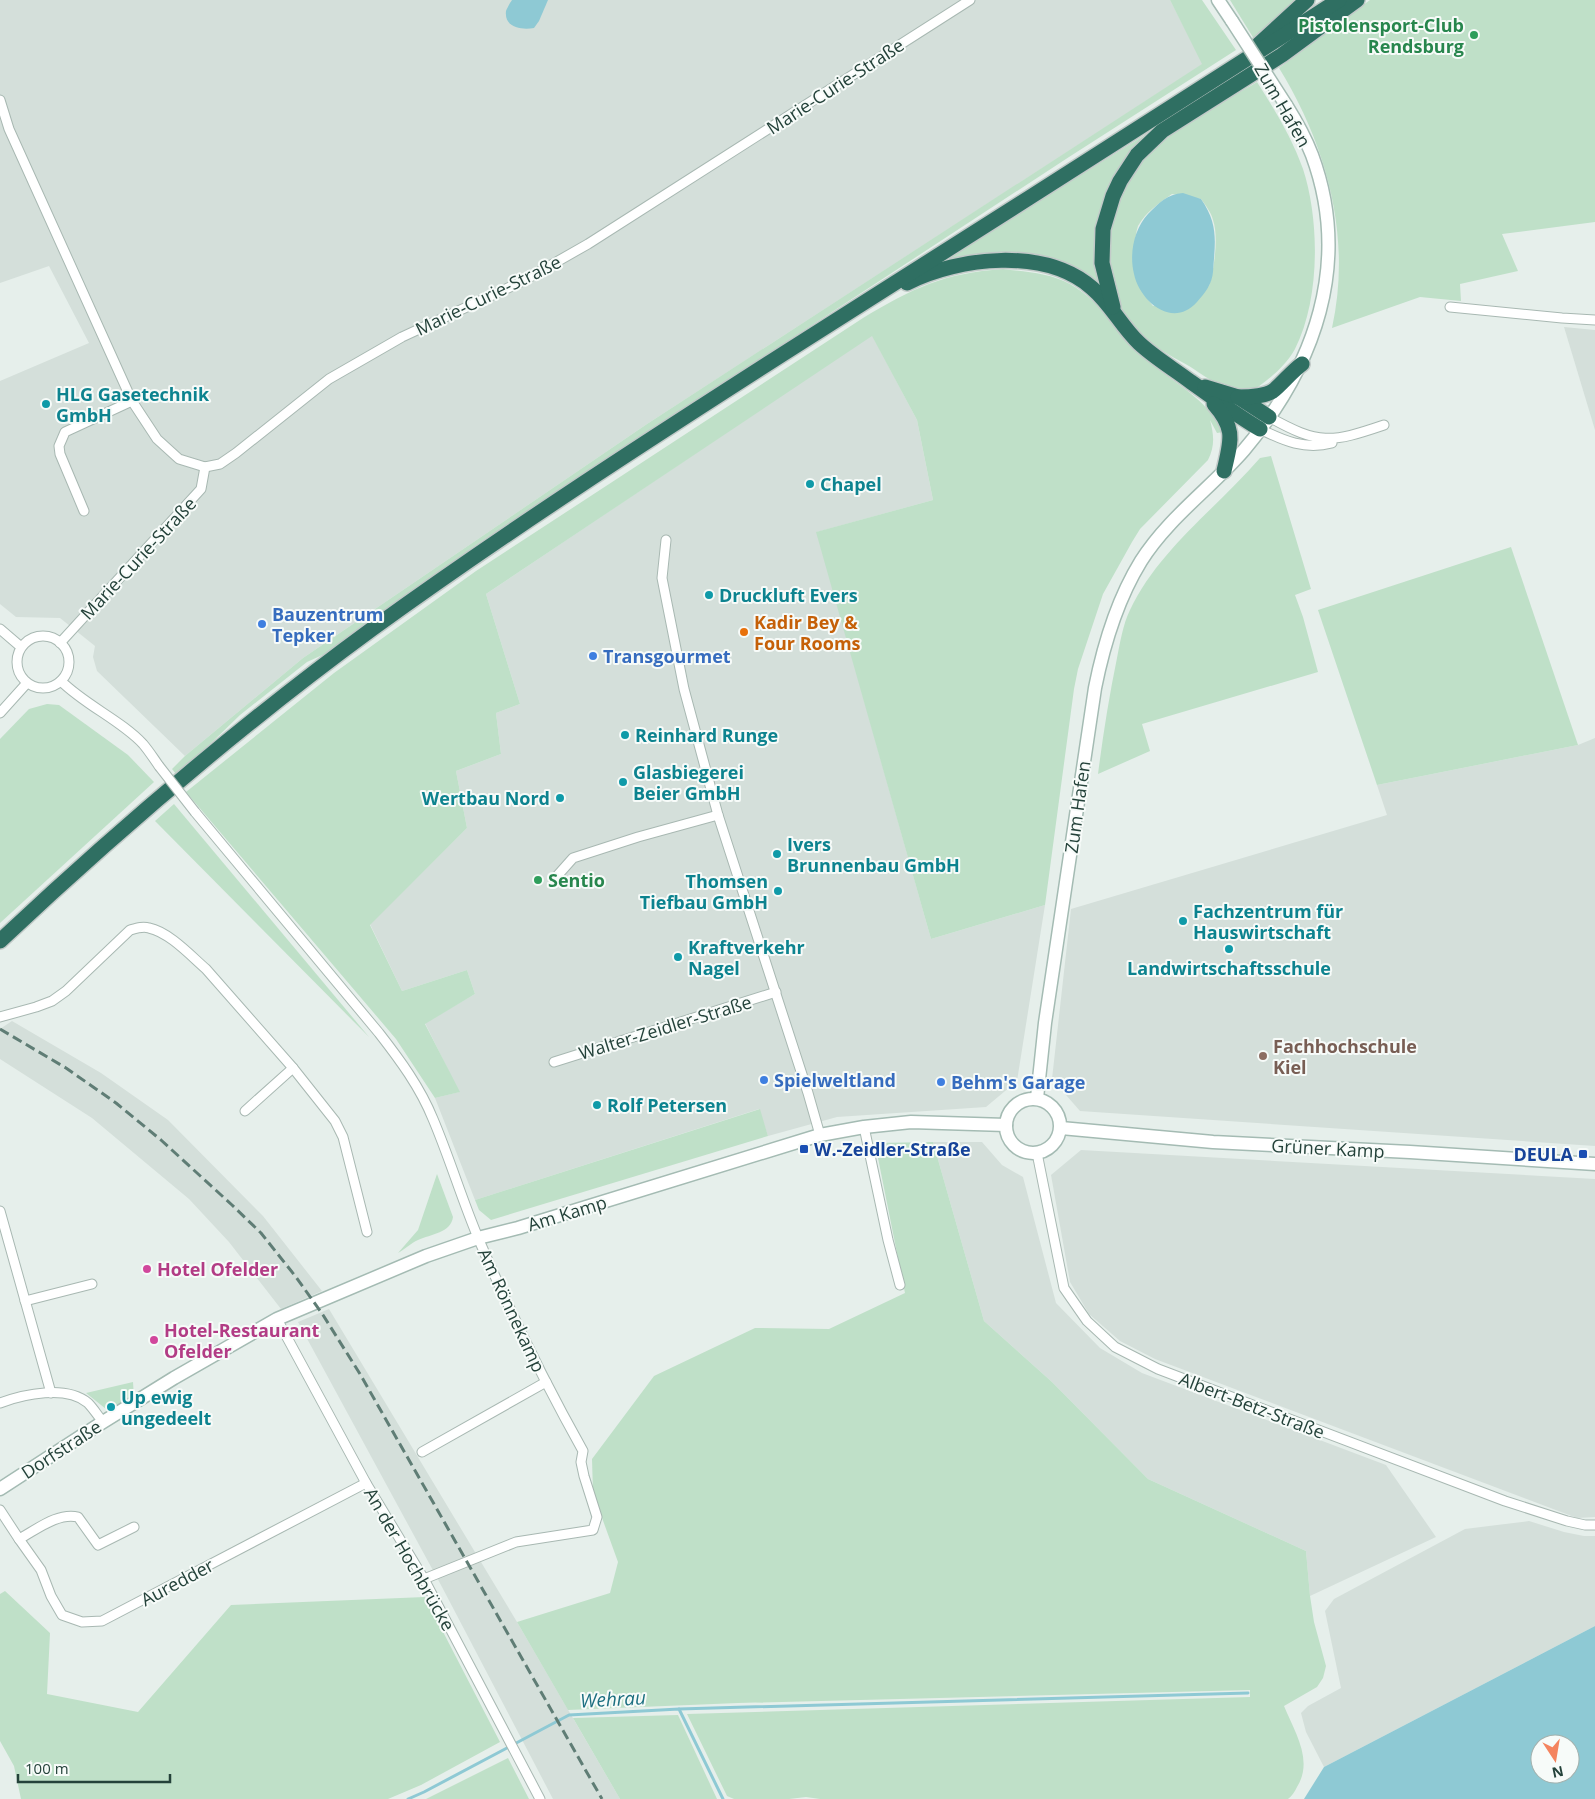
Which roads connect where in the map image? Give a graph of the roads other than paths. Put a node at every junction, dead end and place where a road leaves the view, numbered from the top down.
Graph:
1 (970, 0) edge
2 (1218, 0) edge
3 (1307, 0) edge
4 (1339, 0) edge
5 (1358, 0) edge
6 (1235, 67) junction
7 (0, 100) edge
8 (1450, 307) dead end
9 (848, 312) junction
10 (1116, 315) junction
11 (1595, 320) edge
12 (1302, 364) junction
13 (1192, 382) junction
14 (1210, 396) junction
15 (1238, 398) junction
16 (132, 401) junction
17 (1265, 423) junction
18 (1384, 425) dead end
19 (1354, 435) junction
20 (205, 466) junction
21 (1224, 470) junction
22 (84, 511) dead end
23 (666, 540) dead end
24 (0, 629) edge
25 (60, 643) junction
26 (21, 647) junction
27 (61, 681) junction
28 (27, 684) junction
29 (0, 713) edge
30 (718, 815) junction
31 (557, 876) dead end
32 (0, 941) edge
33 (776, 992) junction
34 (0, 1017) edge
35 (554, 1062) dead end
36 (293, 1068) junction
37 (1037, 1098) junction
38 (245, 1111) dead end
39 (1006, 1124) junction
40 (864, 1126) junction
41 (1061, 1128) junction
42 (820, 1135) junction
43 (1037, 1153) junction
44 (1595, 1164) edge
45 (0, 1211) edge
46 (367, 1232) dead end
47 (478, 1238) junction
48 (92, 1284) dead end
49 (900, 1285) dead end
50 (25, 1301) junction
51 (277, 1319) junction
52 (546, 1382) junction
53 (51, 1393) junction
54 (0, 1403) edge
55 (103, 1422) junction
56 (422, 1452) dead end
57 (366, 1483) junction
58 (0, 1489) edge
59 (0, 1510) edge
60 (1595, 1525) edge
61 (134, 1527) dead end
62 (20, 1539) junction
63 (424, 1580) junction
64 (540, 1799) edge

1 - 20 street, Marie-Curie-Straße
2 - 12 main road, Zum Hafen, bridge
3 - 6 highway
4 - 6 highway
5 - 10 highway
6 - 9 highway
7 - 16 street
8 - 11 street
9 - 10 highway
9 - 32 highway
10 - 13 highway
12 - 15 highway
12 - 17 main road, Zum Hafen
13 - 14 highway
13 - 15 highway
14 - 17 highway
14 - 21 highway
15 - 17 highway
16 - 20 street
16 - 22 street
17 - 19 street
17 - 19 street
17 - 21 main road, Zum Hafen
18 - 19 street
20 - 25 street, Marie-Curie-Straße
21 - 37 main road, Zum Hafen
23 - 30 street
24 - 26 street
25 - 26 street
25 - 27 street
26 - 28 street
27 - 28 street
27 - 47 street, Am Rönnekamp, bridge
28 - 29 street
30 - 31 street
30 - 33 street
33 - 35 street, Walter-Zeidler-Straße
33 - 42 street
34 - 36 street
36 - 38 street
36 - 46 street
37 - 39 main road
37 - 41 main road
39 - 40 main road, Am Kamp
39 - 43 main road
40 - 42 main road, Am Kamp
40 - 49 street
41 - 43 main road
41 - 44 main road, Grüner Kamp
42 - 47 main road, Am Kamp
43 - 60 street, Albert-Betz-Straße
45 - 50 street
47 - 51 main road, Am Kamp
47 - 52 street, Am Rönnekamp
48 - 50 street
50 - 53 street
51 - 55 main road, Dorfstraße
51 - 57 street, An der Hochbrücke
52 - 56 street, Am Rönnekamp
52 - 63 street, Am Rönnekamp
53 - 54 street
53 - 55 street
55 - 58 main road, Dorfstraße
57 - 62 street, Auredder
57 - 63 street, An der Hochbrücke
59 - 62 street, Auredder
61 - 62 street
63 - 64 street, An der Hochbrücke

